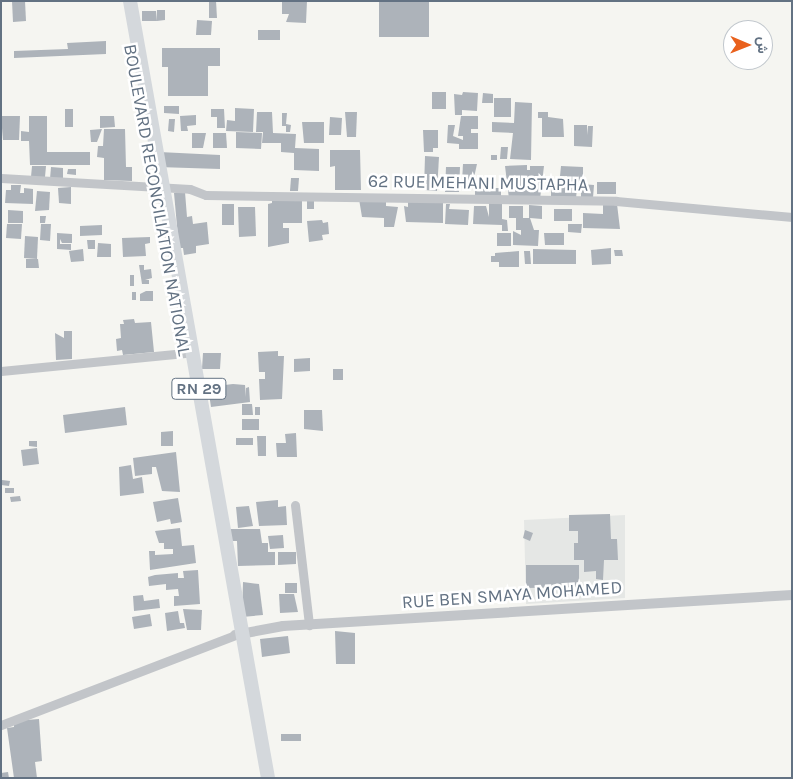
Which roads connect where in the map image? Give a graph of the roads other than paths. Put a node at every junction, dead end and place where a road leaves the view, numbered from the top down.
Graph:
1 (122, 1) edge
2 (130, 1) edge
3 (1, 178) edge
4 (159, 189) junction
5 (792, 216) edge
6 (185, 353) junction
7 (1, 371) edge
8 (295, 505) dead end
9 (792, 594) edge
10 (309, 625) junction
11 (238, 634) junction
12 (1, 725) edge
13 (259, 778) edge
14 (268, 778) edge

1 - 4 highway, BOULEVARD RECONCILIATION NATIONAL / RN 29
2 - 4 highway, RN 29
3 - 4 street, 62 RUE MEHANI MUSTAPHA
4 - 5 street, 62 RUE MEHANI MUSTAPHA
4 - 6 highway, BOULEVARD RECONCILIATION NATIONAL / RN 29
4 - 11 highway, RN 29
6 - 7 street
6 - 11 highway, BOULEVARD RECONCILIATION NATIONAL / RN 29
8 - 10 street
9 - 10 street, RUE BEN SMAYA MOHAMED
10 - 11 street, RUE BEN SMAYA MOHAMED
11 - 12 street
11 - 13 highway, RN 29
11 - 14 highway, RN 29

